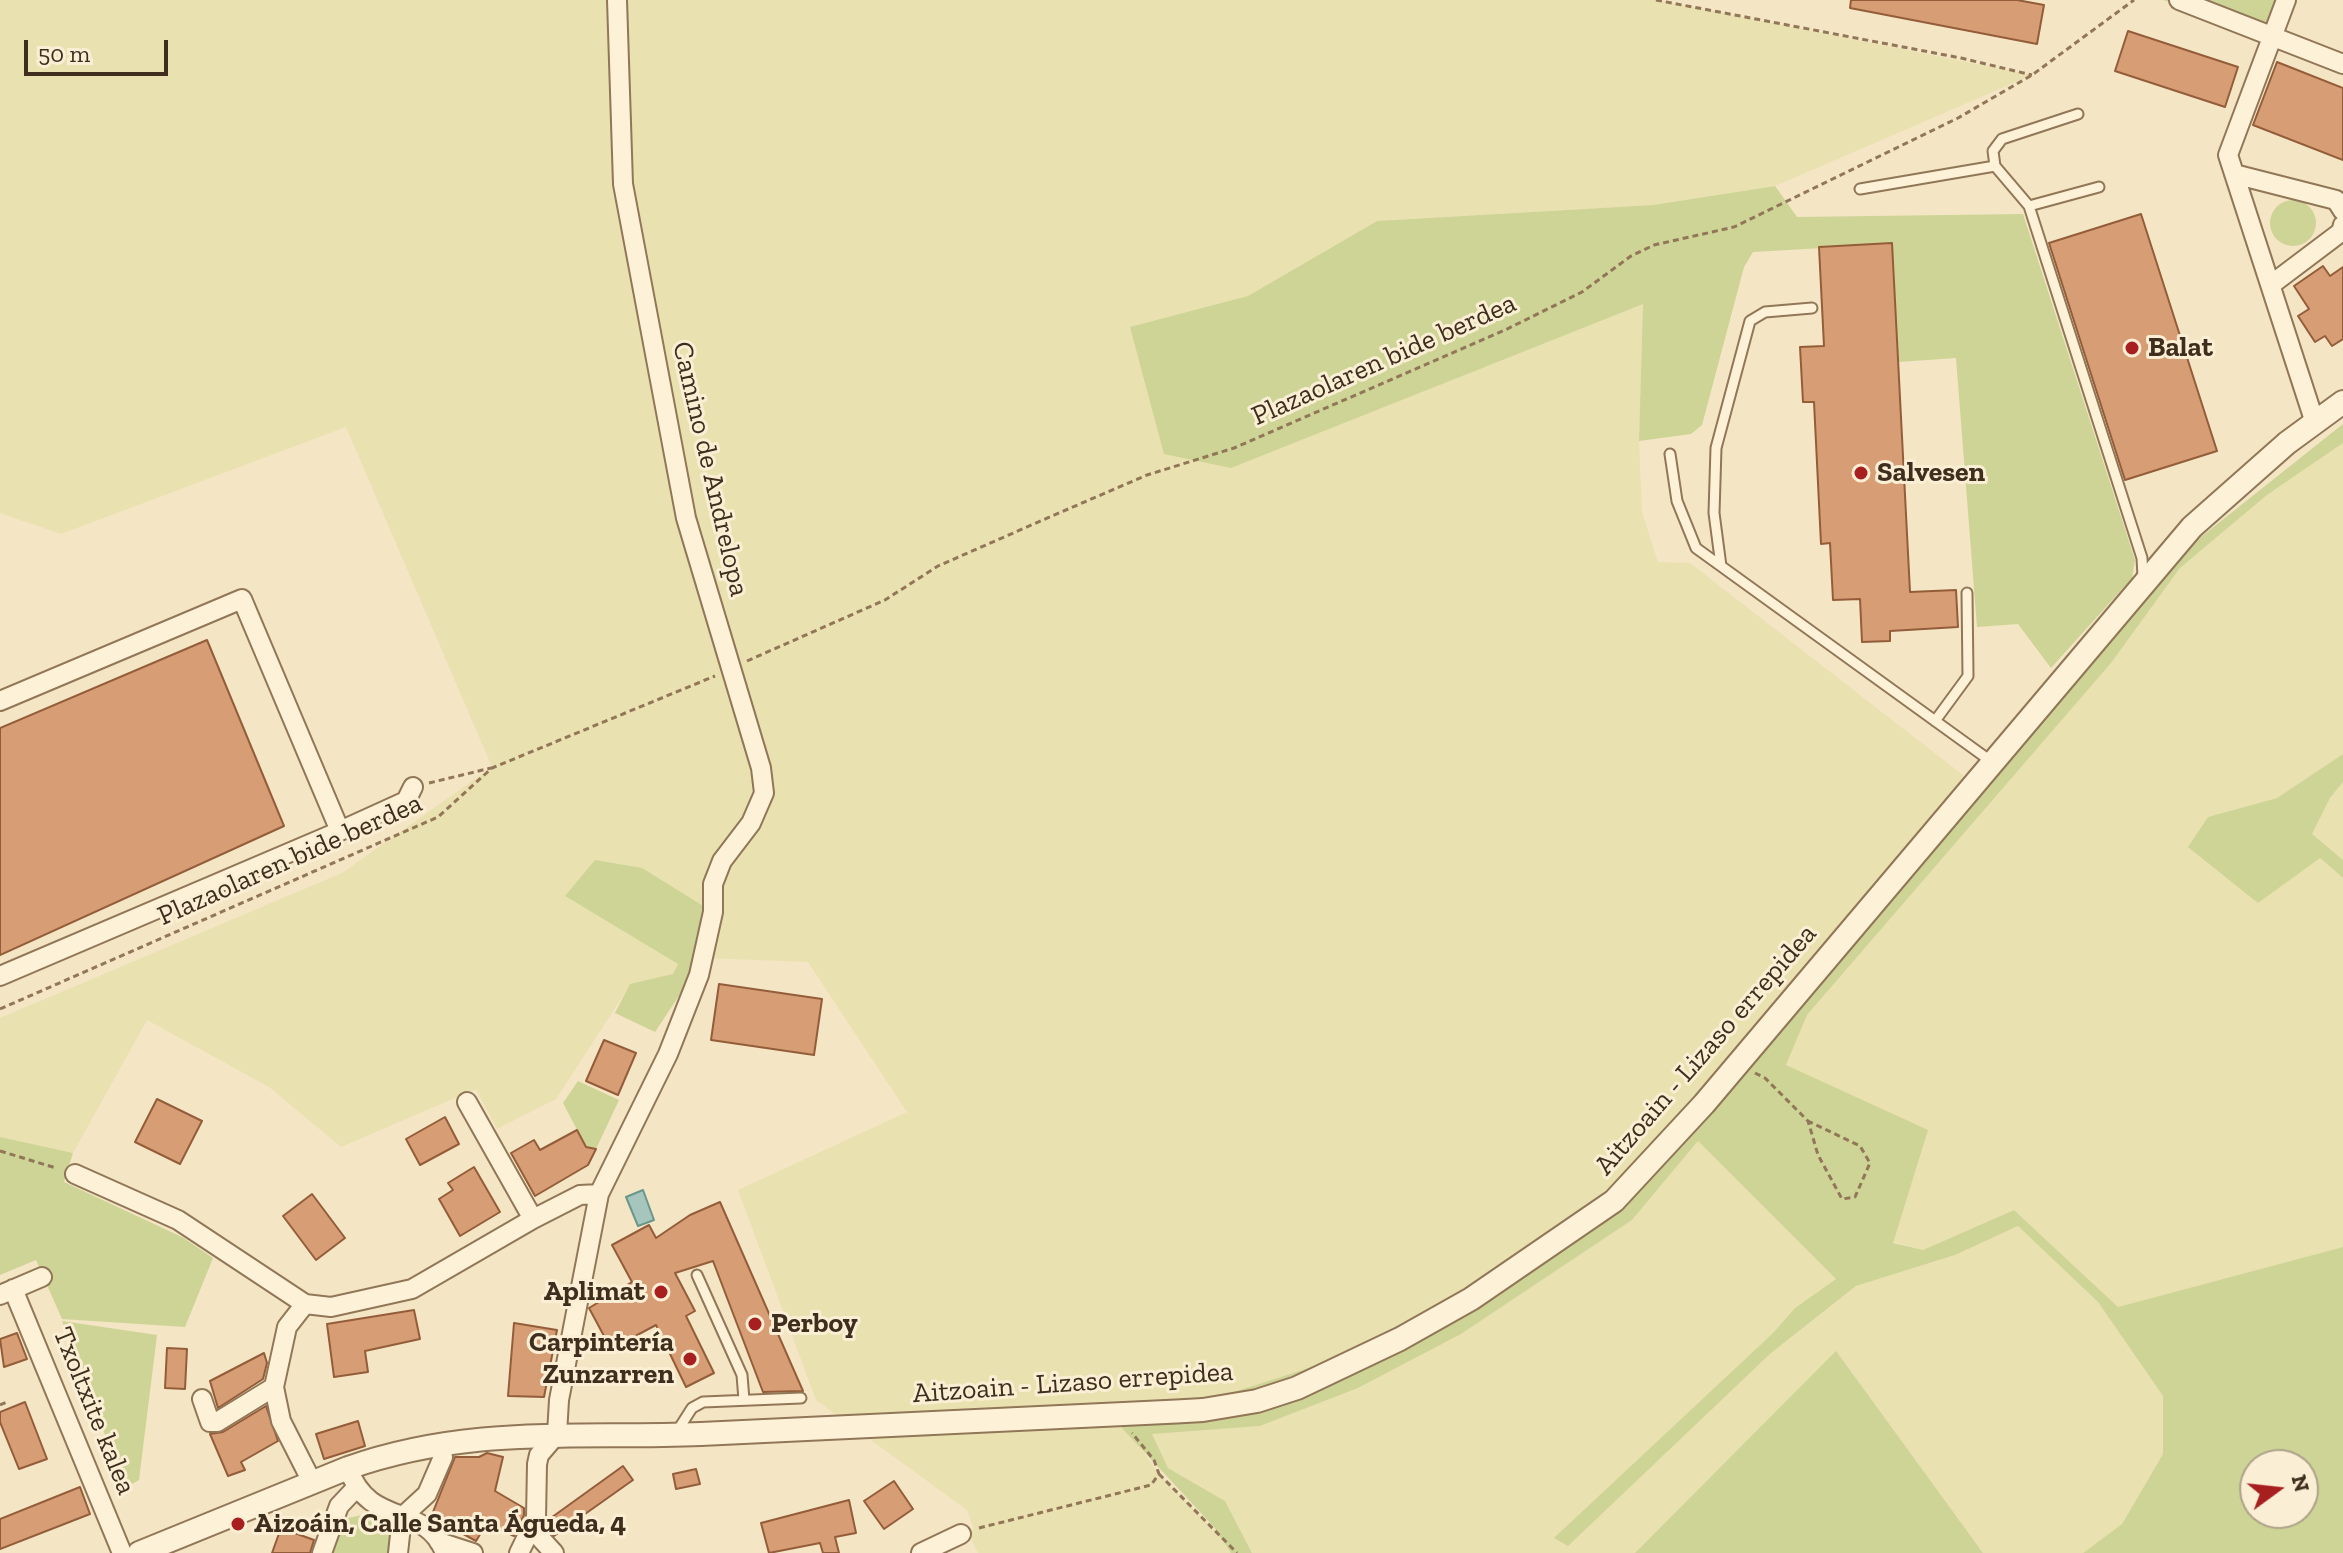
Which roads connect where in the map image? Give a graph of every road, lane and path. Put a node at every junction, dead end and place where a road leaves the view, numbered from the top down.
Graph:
1 (617, 0) edge
2 (1656, 0) edge
3 (2134, 0) edge
4 (2179, 0) edge
5 (2286, 0) edge
6 (2272, 35) junction
7 (2343, 64) edge
8 (2032, 75) junction
9 (2078, 114) dead end
10 (1995, 166) junction
11 (2234, 174) junction
12 (2099, 187) dead end
13 (1860, 189) dead end
14 (2029, 206) junction
15 (2343, 211) edge
16 (2343, 225) edge
17 (2272, 284) junction
18 (1812, 308) dead end
19 (2343, 402) edge
20 (2315, 423) junction
21 (1670, 454) dead end
22 (1721, 566) junction
23 (2143, 583) junction
24 (1967, 593) dead end
25 (741, 664) dead end
26 (718, 674) dead end
27 (0, 701) edge
28 (1935, 721) junction
29 (1992, 762) junction
30 (492, 768) junction
31 (413, 787) joint
32 (340, 831) junction
33 (0, 976) edge
34 (0, 1009) edge
35 (1738, 1064) junction
36 (467, 1102) dead end
37 (1808, 1121) junction
38 (0, 1151) edge
39 (75, 1174) joint
40 (599, 1194) junction
41 (533, 1219) junction
42 (697, 1275) dead end
43 (42, 1277) dead end
44 (7, 1292) edge
45 (305, 1304) junction
46 (274, 1387) junction
47 (801, 1398) dead end
48 (202, 1399) dead end
49 (744, 1400) junction
50 (9, 1401) dead end
51 (0, 1405) edge
52 (1117, 1415) junction
53 (557, 1434) junction
54 (676, 1434) junction
55 (443, 1457) dead end
56 (1159, 1474) junction
57 (352, 1478) junction
58 (312, 1482) junction
59 (402, 1517) junction
60 (532, 1529) junction
61 (961, 1534) joint
62 (442, 1547) edge
63 (122, 1553) edge
64 (139, 1553) edge
65 (322, 1553) edge
66 (398, 1553) edge
67 (473, 1553) edge
68 (519, 1553) edge
69 (554, 1553) edge
70 (921, 1553) edge
71 (1237, 1553) edge

1 - 40 street, Camino de Andrelopa
2 - 8 path
3 - 8 path, Plazaolaren bide berdea
4 - 6 street
5 - 6 street
6 - 7 street
6 - 11 street
8 - 25 path, Plazaolaren bide berdea
9 - 10 lane
10 - 13 lane
10 - 14 lane
11 - 15 street
11 - 17 street
12 - 14 lane
14 - 23 lane
16 - 17 street
17 - 20 street
18 - 22 lane
19 - 20 street, Aitzoain - Lizaso errepidea
20 - 23 street, Aitzoain - Lizaso errepidea
21 - 22 lane
22 - 28 lane
23 - 29 street, Aitzoain - Lizaso errepidea
24 - 28 lane
26 - 30 path, Plazaolaren bide berdea
27 - 32 street
28 - 29 lane
29 - 35 street, Aitzoain - Lizaso errepidea
30 - 31 path
30 - 34 path, Plazaolaren bide berdea
31 - 32 street
32 - 33 street
35 - 37 path
35 - 52 street, Aitzoain - Lizaso errepidea
36 - 41 street
37 - 37 path
38 - 39 path
39 - 45 street
40 - 41 street
40 - 53 street, Camino de Andrelopa
41 - 45 street
42 - 49 lane
43 - 44 street, Txoltxite kalea
44 - 63 street, Txoltxite kalea
45 - 46 street
46 - 48 street
46 - 58 street
47 - 49 lane
49 - 54 lane
50 - 51 path
52 - 54 street, Aitzoain - Lizaso errepidea
52 - 56 path
53 - 54 street, Aitzoain - Lizaso errepidea
53 - 57 street, Aitzoain - Lizaso errepidea
53 - 60 street
55 - 59 street
56 - 61 path
56 - 71 path
57 - 58 street, Aitzoain - Lizaso errepidea
57 - 59 street
57 - 65 street
58 - 64 street, Aitzoain - Lizaso errepidea
59 - 62 street
59 - 66 street
60 - 68 street
60 - 69 street
61 - 70 street
62 - 67 street

